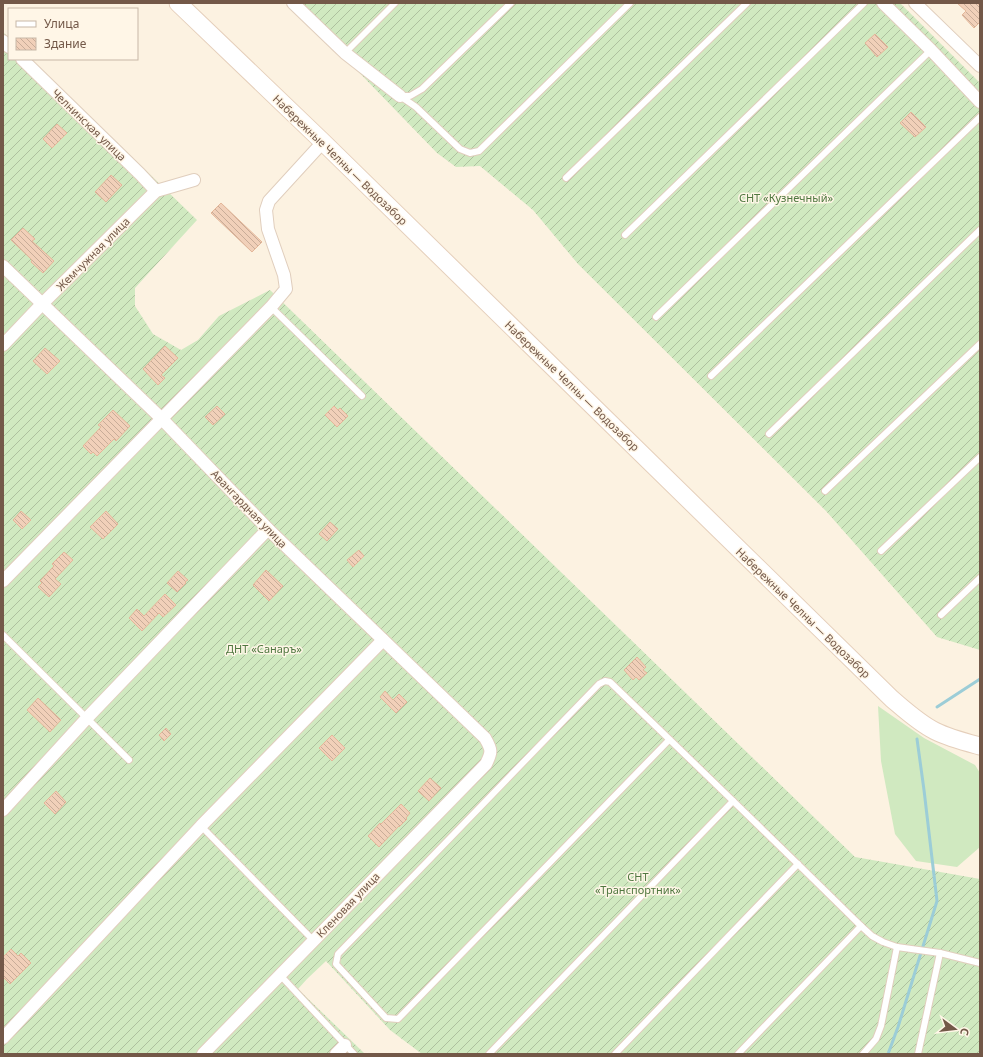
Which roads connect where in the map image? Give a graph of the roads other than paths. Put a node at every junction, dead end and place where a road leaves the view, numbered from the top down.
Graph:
1 (178, 3) edge
2 (395, 3) edge
3 (511, 3) edge
4 (630, 3) edge
5 (747, 3) edge
6 (864, 3) edge
7 (883, 3) edge
8 (915, 3) edge
9 (295, 4) edge
10 (931, 50) junction
11 (345, 53) junction
12 (23, 60) edge
13 (980, 66) edge
14 (400, 96) junction
15 (980, 102) edge
16 (980, 117) edge
17 (322, 142) junction
18 (566, 178) dead end
19 (194, 180) dead end
20 (156, 192) junction
21 (980, 230) edge
22 (625, 235) dead end
23 (3, 266) edge
24 (42, 304) junction
25 (271, 307) junction
26 (656, 317) dead end
27 (980, 344) edge
28 (3, 345) edge
29 (711, 376) dead end
30 (362, 396) dead end
31 (161, 418) junction
32 (769, 434) dead end
33 (980, 457) edge
34 (826, 491) dead end
35 (268, 530) junction
36 (881, 551) dead end
37 (980, 578) edge
38 (3, 581) edge
39 (941, 616) dead end
40 (3, 635) edge
41 (383, 640) junction
42 (87, 718) junction
43 (669, 740) junction
44 (980, 746) edge
45 (491, 754) joint
46 (130, 760) dead end
47 (733, 801) junction
48 (3, 810) edge
49 (201, 826) junction
50 (798, 864) junction
51 (861, 926) junction
52 (313, 940) junction
53 (896, 947) junction
54 (940, 953) junction
55 (980, 963) edge
56 (280, 975) junction
57 (3, 1038) edge
58 (345, 1045) junction
59 (203, 1054) edge
60 (336, 1054) edge
61 (354, 1054) edge
62 (489, 1054) edge
63 (615, 1054) edge
64 (738, 1054) edge
65 (863, 1054) edge
66 (918, 1054) edge

1 - 17 main road, Набережные Челны — Водозабор
2 - 11 lane
3 - 14 lane
4 - 14 lane
5 - 18 lane
6 - 22 lane
7 - 10 street
8 - 13 street
9 - 11 street
10 - 15 street
10 - 26 lane
11 - 14 street
12 - 20 street, Челнинская улица
16 - 29 lane
17 - 25 street
17 - 44 main road, Набережные Челны — Водозабор
19 - 20 street, Жемчужная улица
20 - 24 street, Жемчужная улица
21 - 32 lane
23 - 24 street, Авангардная улица
24 - 28 street, Жемчужная улица
24 - 31 street, Авангардная улица
25 - 30 lane
25 - 31 street
27 - 34 lane
31 - 35 street, Авангардная улица
31 - 38 street
33 - 36 lane
35 - 41 street, Авангардная улица
35 - 42 street
37 - 39 lane
40 - 42 lane
41 - 45 street, Авангардная улица
41 - 49 street
42 - 46 lane
42 - 48 street
43 - 43 lane
43 - 47 lane
45 - 52 street, Кленовая улица
47 - 50 lane
47 - 62 lane
49 - 52 lane
49 - 57 street
50 - 51 lane
50 - 63 lane
51 - 53 lane
51 - 64 lane
52 - 56 street, Кленовая улица
53 - 54 lane
53 - 65 lane
54 - 55 lane
54 - 66 lane
56 - 58 lane
56 - 59 street, Кленовая улица
58 - 60 street
58 - 61 lane

